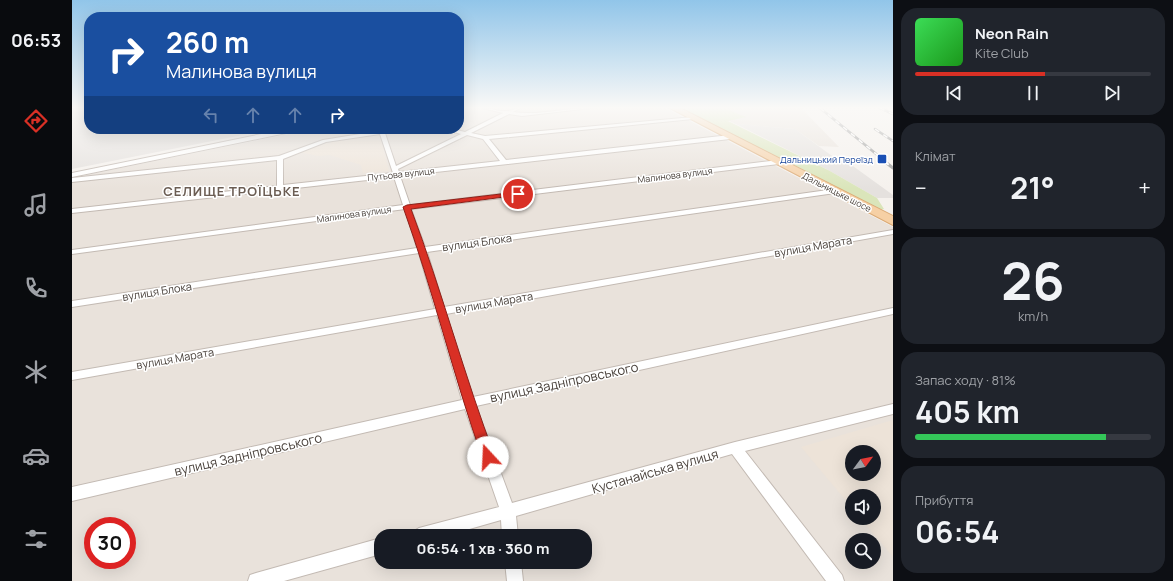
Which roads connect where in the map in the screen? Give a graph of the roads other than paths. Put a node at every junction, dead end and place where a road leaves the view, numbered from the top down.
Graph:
1 (266, 135) edge
2 (355, 135) edge
3 (383, 135) edge
4 (463, 135) edge
5 (475, 135) edge
6 (515, 135) edge
7 (730, 136) joint
8 (485, 138) junction
9 (280, 158) junction
10 (504, 162) junction
11 (779, 162) junction
12 (395, 172) junction
13 (72, 175) edge
14 (72, 180) edge
15 (280, 187) junction
16 (835, 191) junction
17 (407, 207) junction
18 (72, 211) edge
19 (893, 221) edge
20 (893, 232) edge
21 (422, 250) junction
22 (72, 252) edge
23 (72, 304) edge
24 (441, 311) junction
25 (893, 311) edge
26 (72, 376) edge
27 (469, 403) junction
28 (893, 410) edge
29 (735, 448) junction
30 (72, 494) edge
31 (508, 512) junction
32 (445, 529) edge
33 (509, 529) edge
34 (374, 548) edge
35 (514, 569) edge
36 (256, 581) edge
37 (515, 581) edge
38 (836, 581) edge

1 - 13 street
2 - 9 street
3 - 12 street
4 - 12 street
5 - 8 street
6 - 8 street
7 - 10 street, Путьова вулиця
7 - 11 main road, Дальницьке шосе
8 - 10 street
9 - 14 street
9 - 15 street
10 - 12 street, Путьова вулиця
11 - 16 main road, Дальницьке шосе
11 - 17 street, Малинова вулиця
12 - 15 street, Путьова вулиця
12 - 17 street
15 - 18 street, Путьова вулиця
16 - 19 main road, Дальницьке шосе
16 - 21 street, вулиця Блока
17 - 21 street
17 - 22 street, Малинова вулиця
20 - 24 street, вулиця Марата
21 - 23 street, вулиця Блока
21 - 24 street
24 - 26 street, вулиця Марата
24 - 27 street
25 - 27 street, вулиця Задніпровського
27 - 30 street, вулиця Задніпровського
27 - 31 street
28 - 29 street, Кустанайська вулиця
29 - 31 street, Кустанайська вулиця
29 - 38 street
31 - 32 street, Кустанайська вулиця
31 - 33 street
34 - 36 street
35 - 37 street

